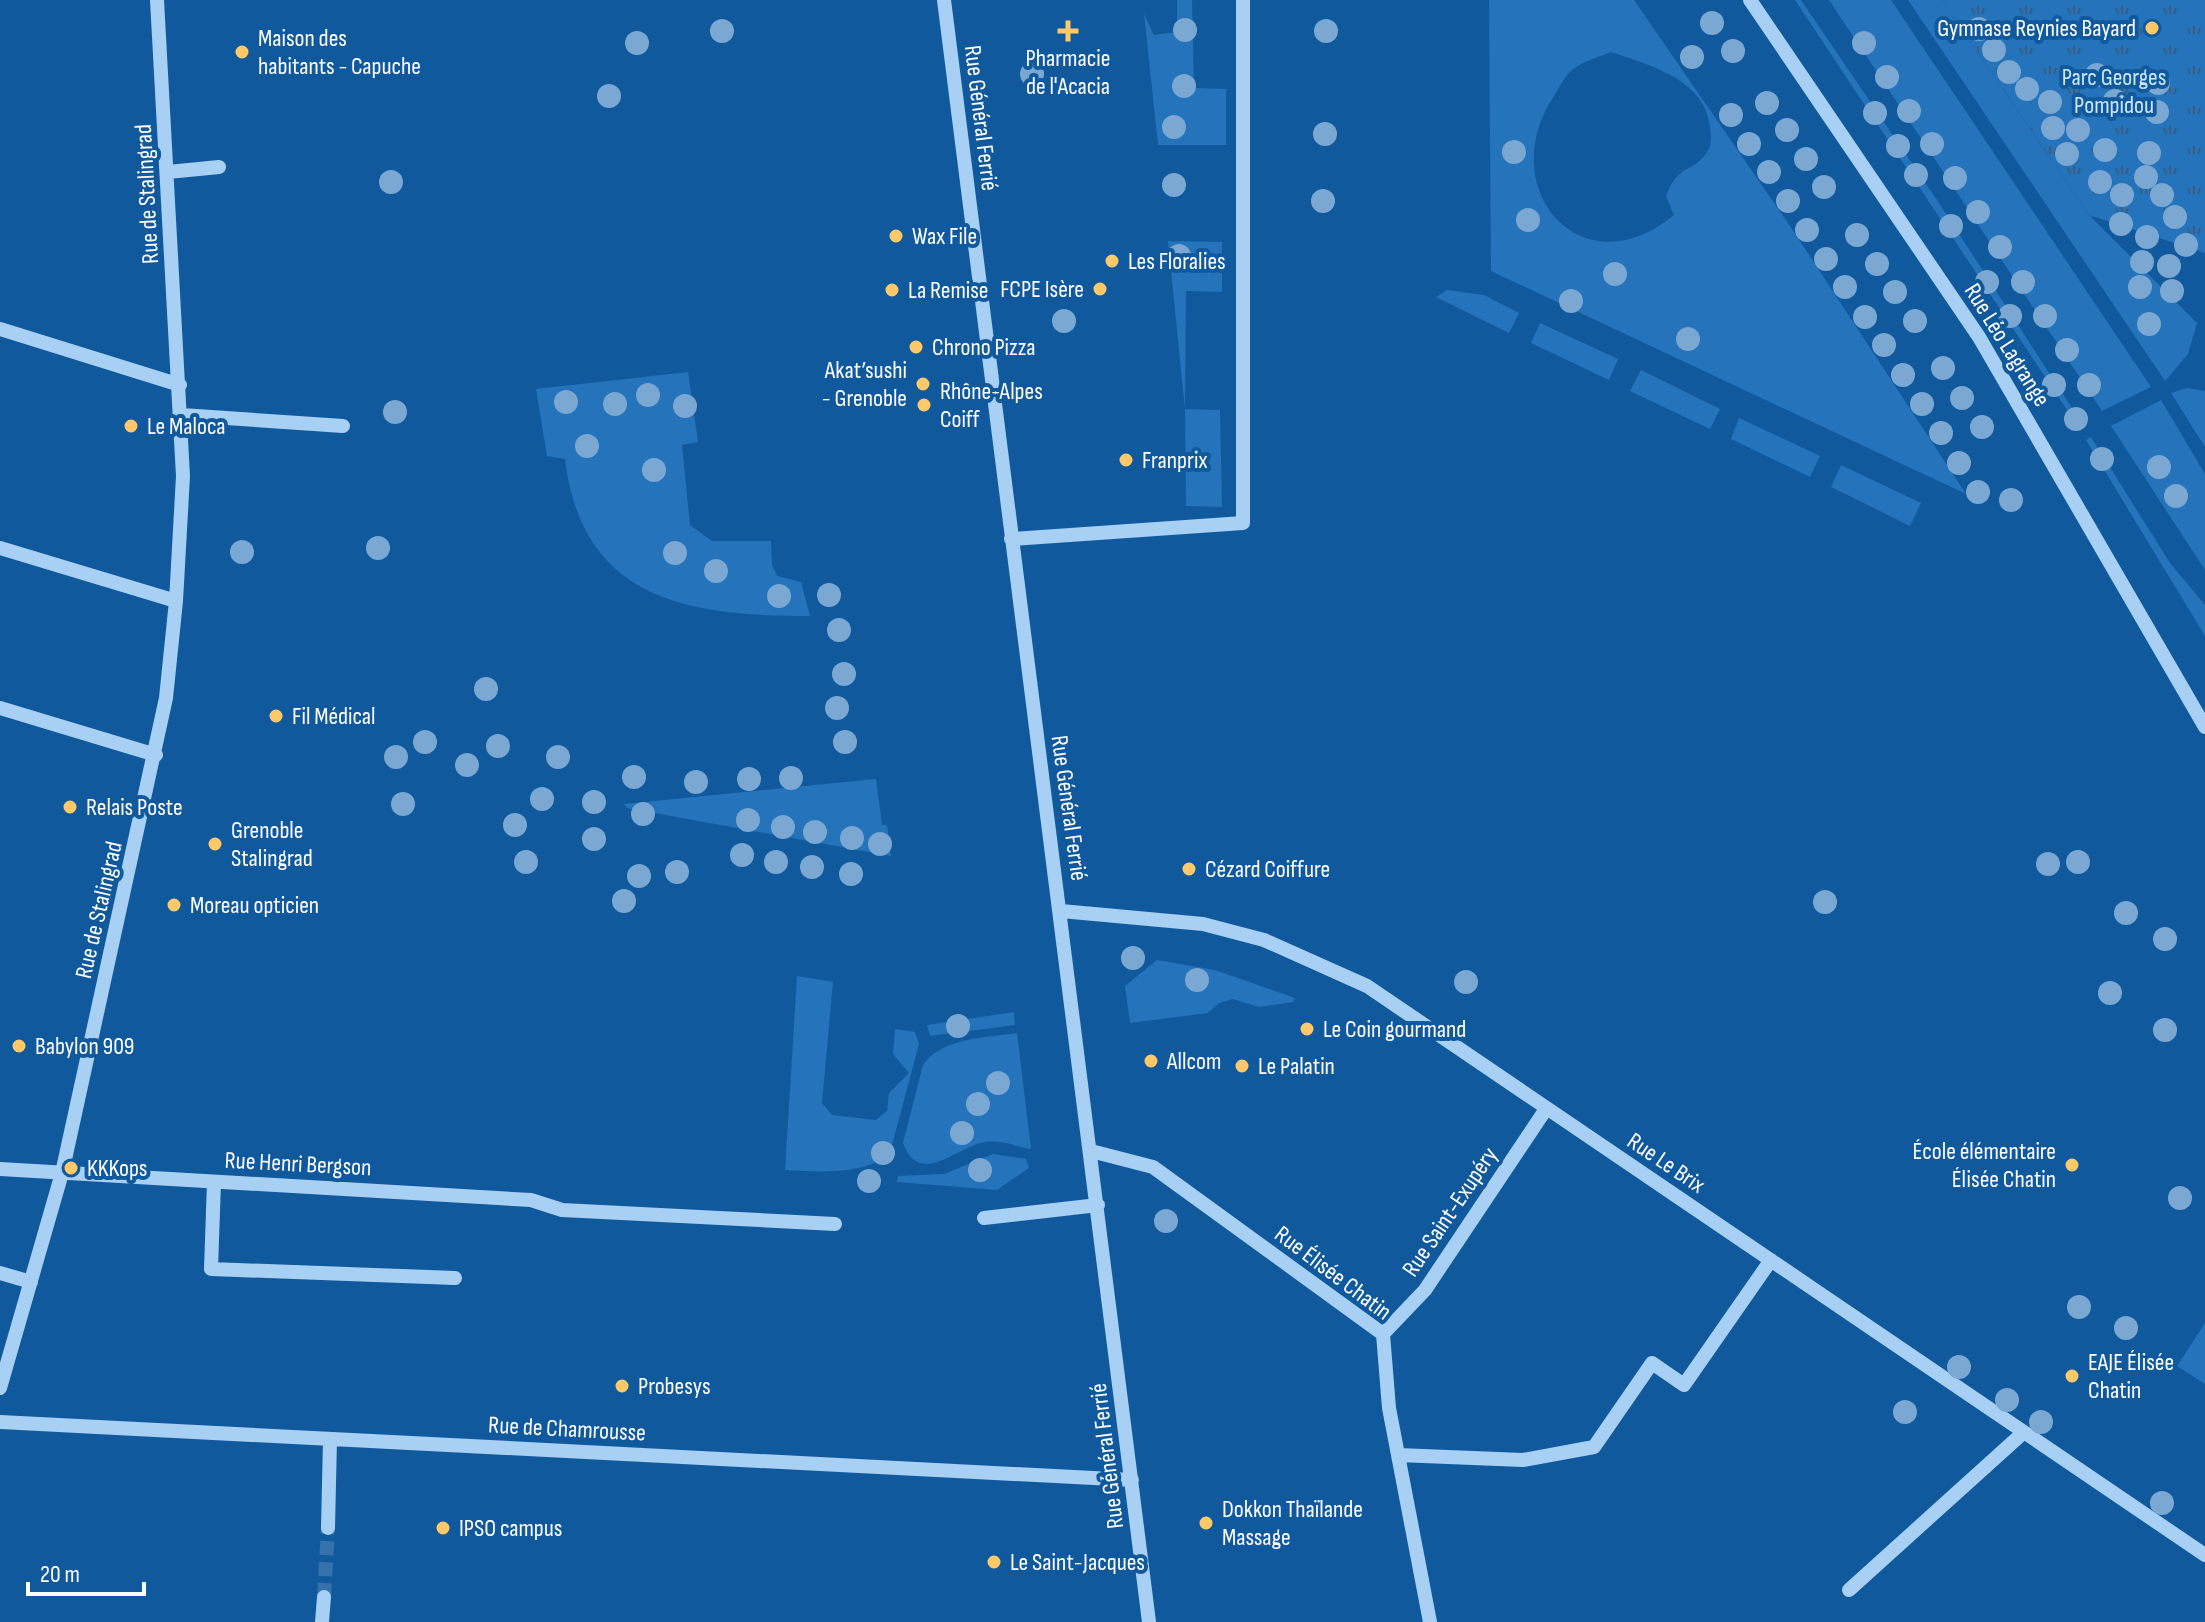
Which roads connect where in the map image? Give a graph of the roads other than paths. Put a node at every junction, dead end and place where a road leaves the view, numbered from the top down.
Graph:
1 (157, 0) edge
2 (944, 0) edge
3 (1243, 0) edge
4 (1750, 0) edge
5 (219, 167) dead end
6 (168, 172) junction
7 (0, 329) edge
8 (180, 385) junction
9 (182, 415) junction
10 (343, 426) dead end
11 (1011, 539) junction
12 (0, 548) edge
13 (176, 601) junction
14 (0, 708) edge
15 (2205, 727) edge
16 (156, 755) junction
17 (1061, 911) junction
18 (1546, 1109) junction
19 (1091, 1151) junction
20 (0, 1169) edge
21 (62, 1173) junction
22 (214, 1182) junction
23 (1098, 1205) junction
24 (984, 1218) dead end
25 (835, 1224) dead end
26 (1771, 1260) junction
27 (0, 1273) edge
28 (455, 1278) dead end
29 (31, 1282) junction
30 (1383, 1334) junction
31 (0, 1388) edge
32 (0, 1422) edge
33 (2024, 1432) junction
34 (330, 1439) junction
35 (1398, 1455) junction
36 (1132, 1480) junction
37 (328, 1528) tunnel mouth
38 (2205, 1555) edge
39 (1849, 1590) dead end
40 (324, 1597) tunnel mouth
41 (322, 1622) edge
42 (1149, 1622) edge
43 (1430, 1622) edge

1 - 6 street, Rue de Stalingrad
2 - 11 street, Rue Général Ferrié
3 - 11 street
4 - 15 street, Rue Léo Lagrange
5 - 6 street
6 - 8 street, Rue de Stalingrad
7 - 8 street
8 - 9 street, Rue de Stalingrad
9 - 10 street
9 - 13 street, Rue de Stalingrad
11 - 17 street, Rue Général Ferrié
12 - 13 street
13 - 16 street, Rue de Stalingrad
14 - 16 street
16 - 21 street, Rue de Stalingrad
17 - 18 street, Rue Le Brix
17 - 19 street, Rue Général Ferrié
18 - 26 street, Rue Le Brix
18 - 30 street, Rue Saint-Exupéry
19 - 23 street, Rue Général Ferrié
19 - 30 street, Rue Élisée Chatin
20 - 21 street, Rue Henri Bergson
21 - 22 street, Rue Henri Bergson
21 - 29 street, Rue de Stalingrad
22 - 25 street, Rue Henri Bergson
22 - 28 street
23 - 24 street
23 - 36 street, Rue Général Ferrié
26 - 33 street, Rue Le Brix
26 - 35 street
27 - 29 street
29 - 31 street, Rue de Stalingrad
30 - 35 street, Rue Élisée Chatin
32 - 34 street, Rue de Chamrousse
33 - 38 street, Rue Le Brix
33 - 39 street
34 - 36 street, Rue de Chamrousse
34 - 37 street
35 - 43 street, Rue Élisée Chatin
36 - 42 street, Rue Général Ferrié
40 - 41 street

